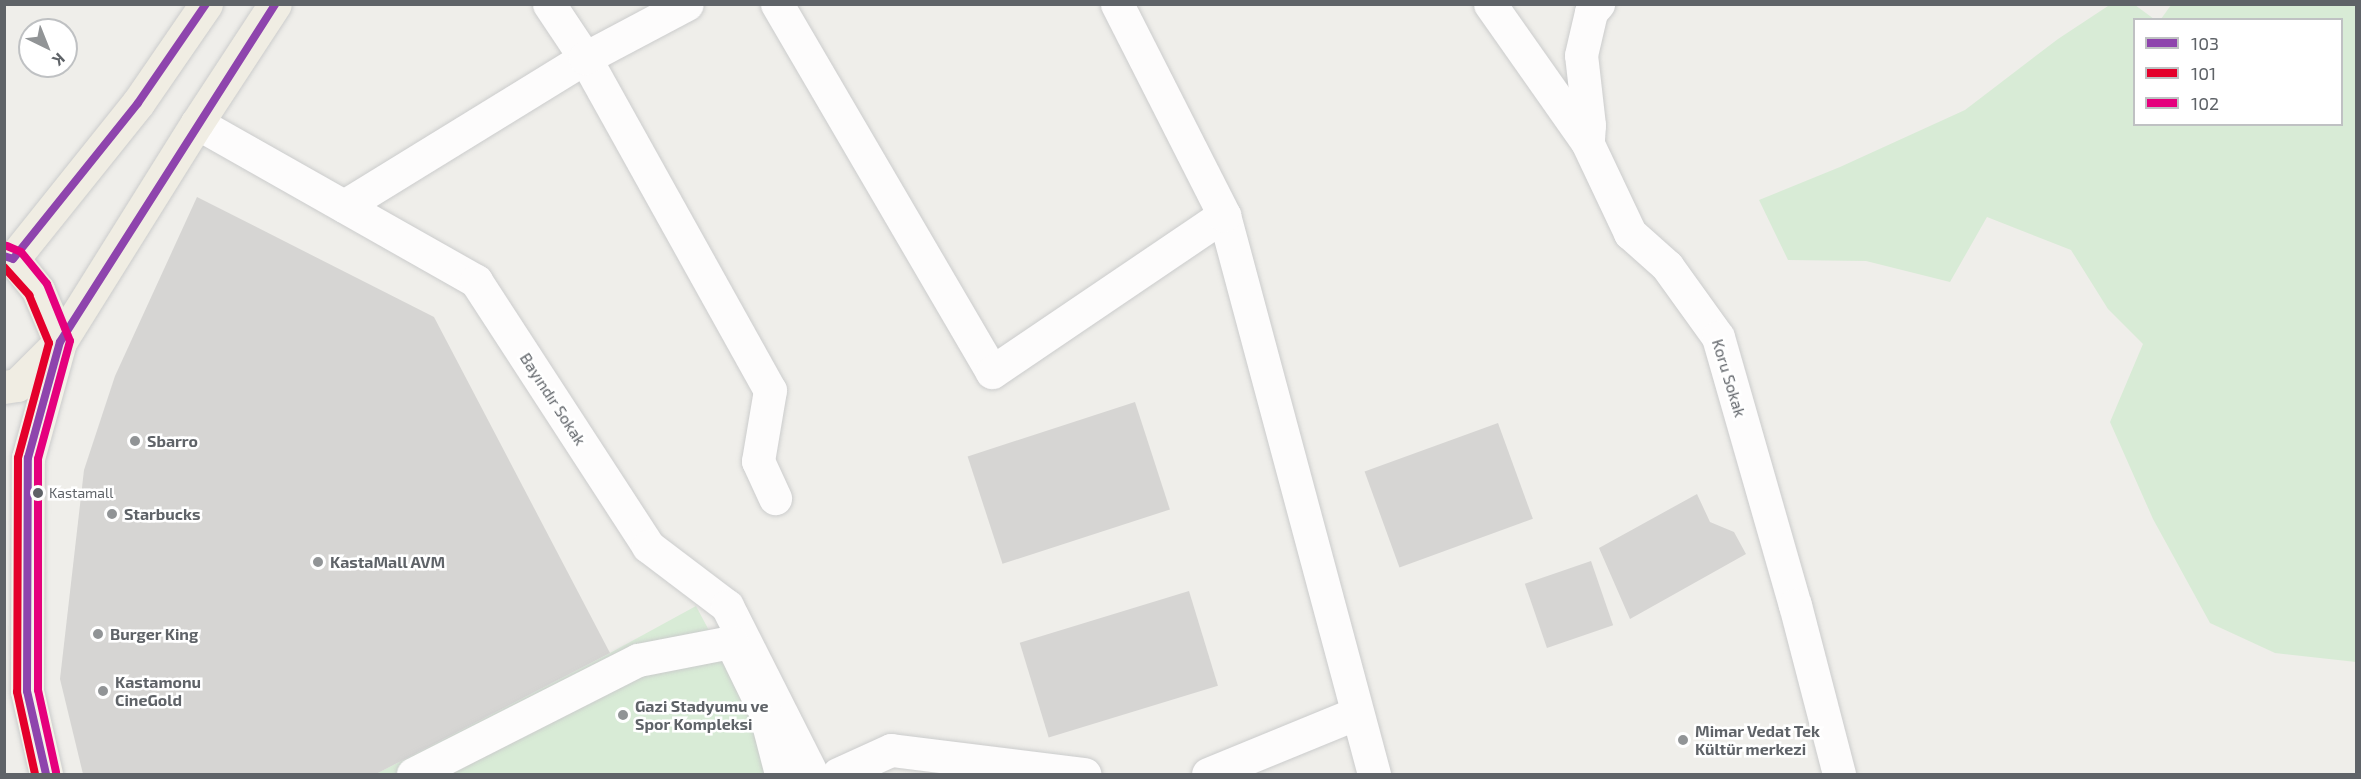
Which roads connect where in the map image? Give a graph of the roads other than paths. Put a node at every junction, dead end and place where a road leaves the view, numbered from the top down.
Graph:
1 (275, 4) edge
2 (549, 4) edge
3 (687, 4) edge
4 (777, 4) edge
5 (1117, 4) edge
6 (1490, 4) edge
7 (1598, 4) edge
8 (205, 5) edge
9 (585, 58) junction
10 (197, 123) junction
11 (1587, 142) junction
12 (344, 206) junction
13 (1224, 215) junction
14 (9, 257) edge
15 (60, 342) junction
16 (4, 387) edge
17 (775, 498) dead end
18 (1357, 713) junction
19 (46, 774) edge
20 (413, 774) edge
21 (781, 774) edge
22 (812, 774) edge
23 (838, 774) edge
24 (1085, 774) edge
25 (1208, 774) edge
26 (1374, 774) edge
27 (1839, 774) edge

1 - 10 highway
2 - 9 street
3 - 9 street
4 - 13 street
5 - 13 street
6 - 11 street, Koru Sokak
7 - 11 street
8 - 14 highway
9 - 12 street
9 - 17 street
10 - 12 street, Bayındır Sokak
10 - 15 highway
11 - 27 street, Koru Sokak
12 - 22 street, Bayındır Sokak
13 - 18 street
14 - 15 highway
15 - 16 highway
15 - 19 main road
18 - 25 street
18 - 26 street
20 - 21 street
23 - 24 street

